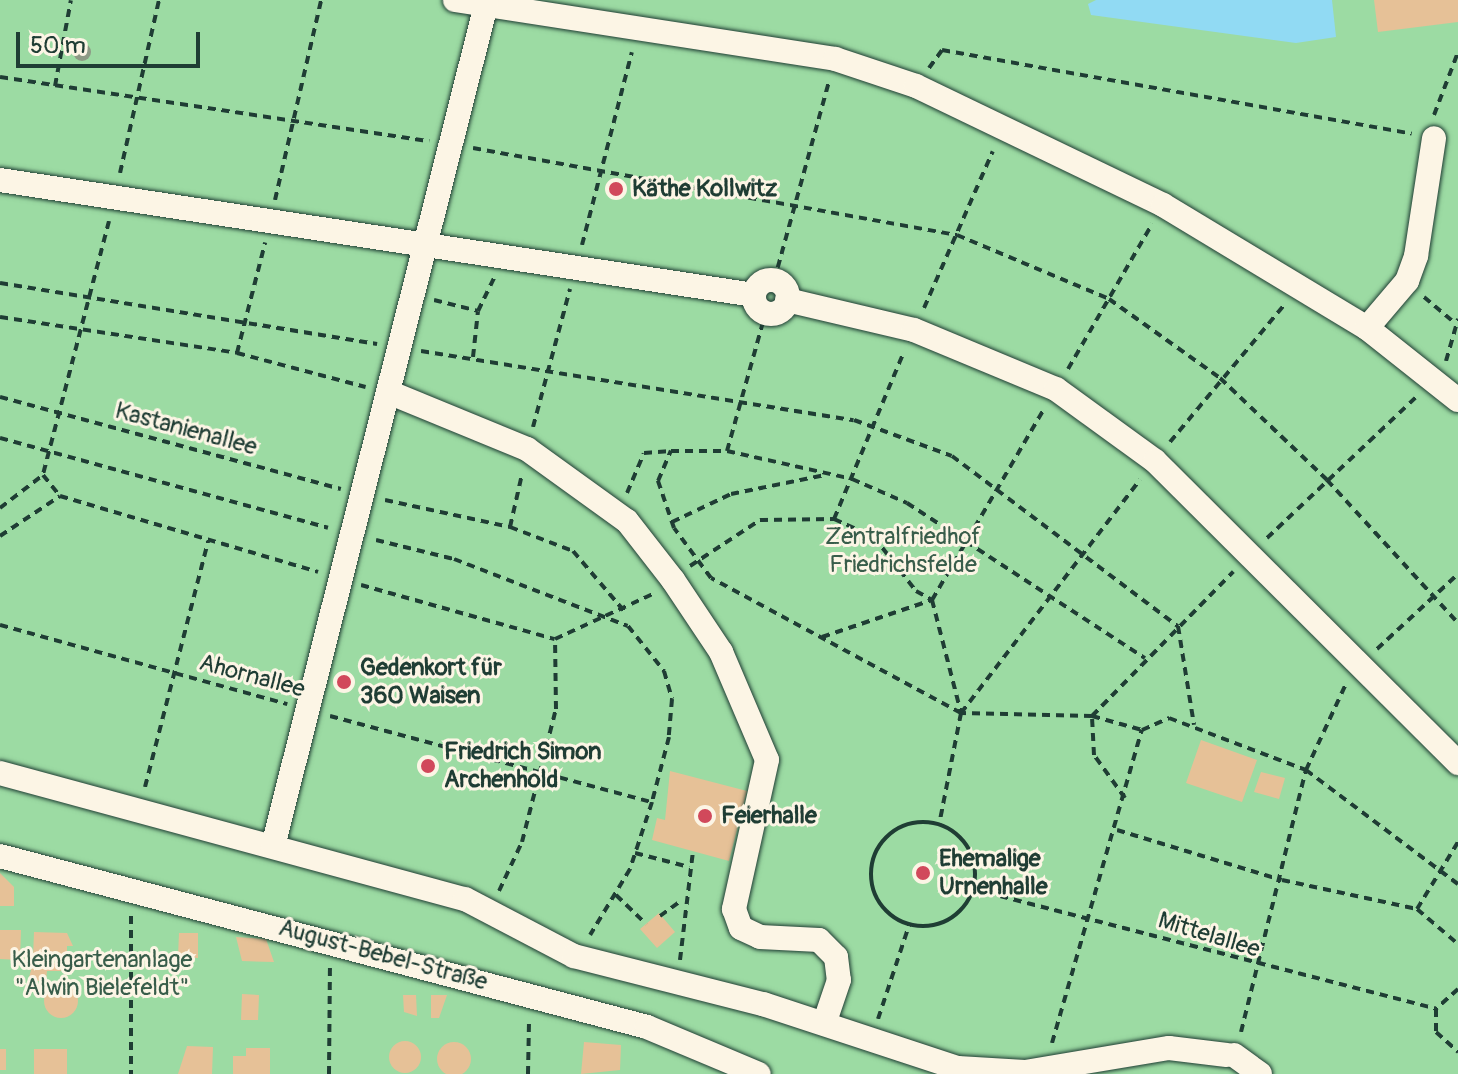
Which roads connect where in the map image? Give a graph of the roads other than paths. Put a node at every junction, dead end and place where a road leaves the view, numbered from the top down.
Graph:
1 (455, 0) edge
2 (486, 5) junction
3 (1434, 138) road end
4 (0, 180) edge
5 (429, 244) junction
6 (1367, 328) junction
7 (393, 394) junction
8 (1458, 400) edge
9 (1458, 763) edge
10 (0, 773) edge
11 (273, 846) junction
12 (0, 856) edge
13 (824, 1024) junction
14 (759, 1074) edge
15 (1260, 1074) edge

1 - 2 lane
2 - 5 lane
2 - 6 lane
3 - 6 lane
4 - 5 lane
5 - 7 lane
5 - 9 lane
6 - 8 lane
7 - 11 lane
7 - 13 lane
10 - 11 lane
11 - 13 lane
12 - 14 lane, August-Bebel-Straße
13 - 15 lane

